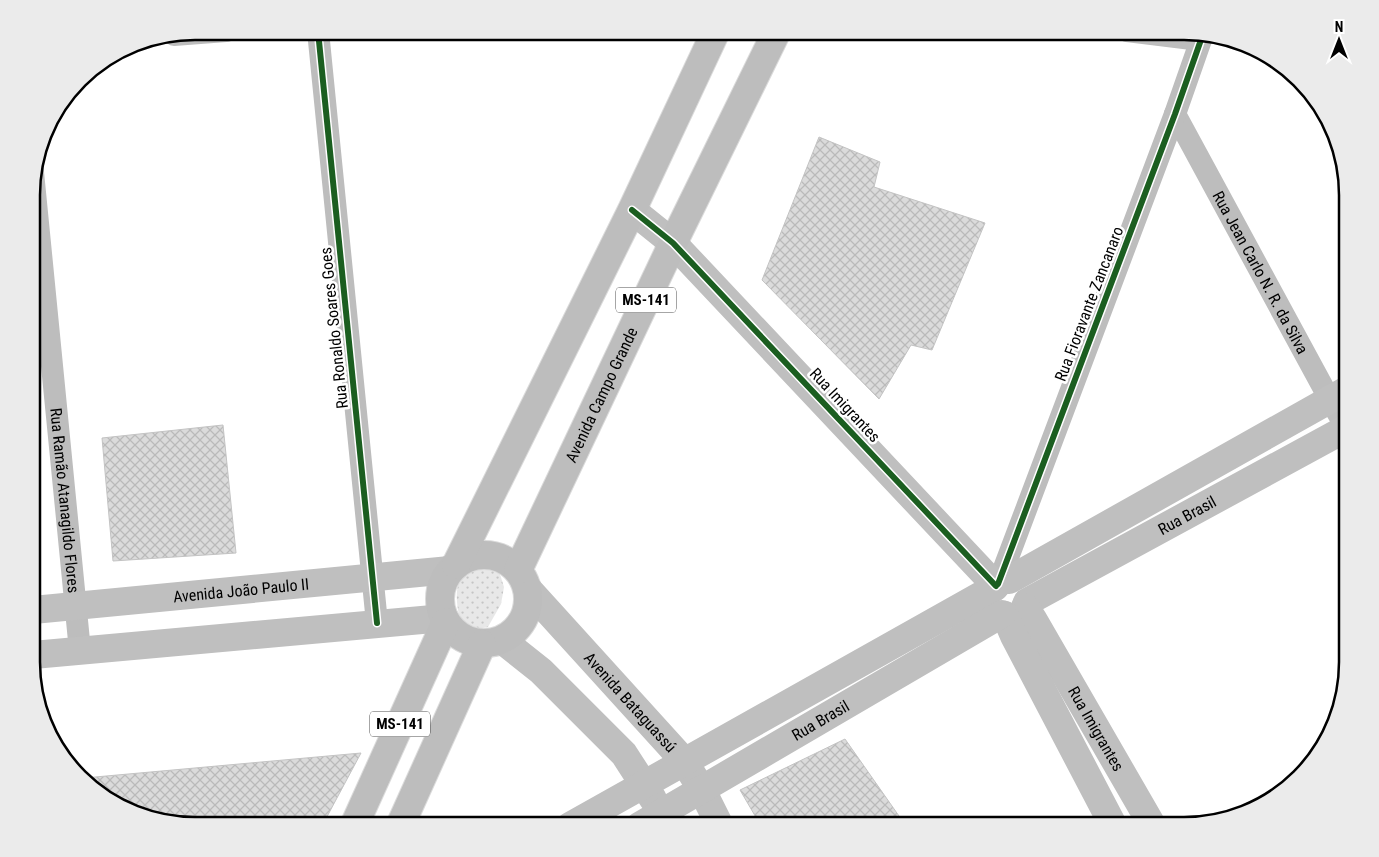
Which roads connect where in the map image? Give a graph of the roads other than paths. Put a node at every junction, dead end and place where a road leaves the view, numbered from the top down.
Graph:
1 (319, 40) edge
2 (712, 40) edge
3 (773, 40) edge
4 (1200, 41) edge
5 (1175, 114) junction
6 (632, 210) junction
7 (673, 243) junction
8 (40, 244) edge
9 (1339, 395) edge
10 (1339, 433) edge
11 (453, 567) junction
12 (372, 578) junction
13 (522, 579) junction
14 (1000, 584) junction
15 (75, 606) junction
16 (40, 609) edge
17 (1015, 610) junction
18 (445, 620) junction
19 (377, 623) junction
20 (492, 642) junction
21 (80, 650) junction
22 (40, 654) edge
23 (684, 761) junction
24 (644, 784) junction
25 (702, 790) junction
26 (358, 817) edge
27 (404, 817) edge
28 (586, 817) edge
29 (654, 817) edge
30 (663, 817) edge
31 (716, 817) edge
32 (1108, 817) edge
33 (1147, 817) edge

1 - 12 street, Rua Ronaldo Soares Goes
2 - 6 main road, MS-141
3 - 7 main road, Avenida Campo Grande / MS-141
4 - 5 street, Rua Fioravante Zancanaro
5 - 9 street, Rua Jean Carlo N. R. da Silva
5 - 14 street, Rua Fioravante Zancanaro
6 - 7 street, Rua Imigrantes
6 - 11 main road, MS-141
7 - 13 main road, Avenida Campo Grande / MS-141
7 - 14 street, Rua Imigrantes
8 - 15 street, Rua Ramão Atanagildo Flores
9 - 14 street
10 - 17 street, Rua Brasil
11 - 12 street, Avenida João Paulo II
11 - 13 main road
11 - 18 main road
12 - 15 street, Avenida João Paulo II
12 - 19 street, Rua Ronaldo Soares Goes
13 - 20 main road
13 - 23 street, Avenida Bataguassú
14 - 17 street, Rua Imigrantes
14 - 23 street
15 - 16 street, Avenida João Paulo II
15 - 21 street, Rua Ramão Atanagildo Flores
17 - 25 street, Rua Brasil
17 - 32 street, Rua Imigrantes
17 - 33 street, Rua Imigrantes
18 - 19 street
18 - 20 main road
18 - 26 main road, MS-141
19 - 21 street
20 - 24 street
20 - 27 main road, MS-141
21 - 22 street
23 - 24 street
23 - 25 street, Avenida Bataguassú
24 - 28 street
24 - 29 street
25 - 30 street, Rua Brasil
25 - 31 street, Avenida Bataguassú

